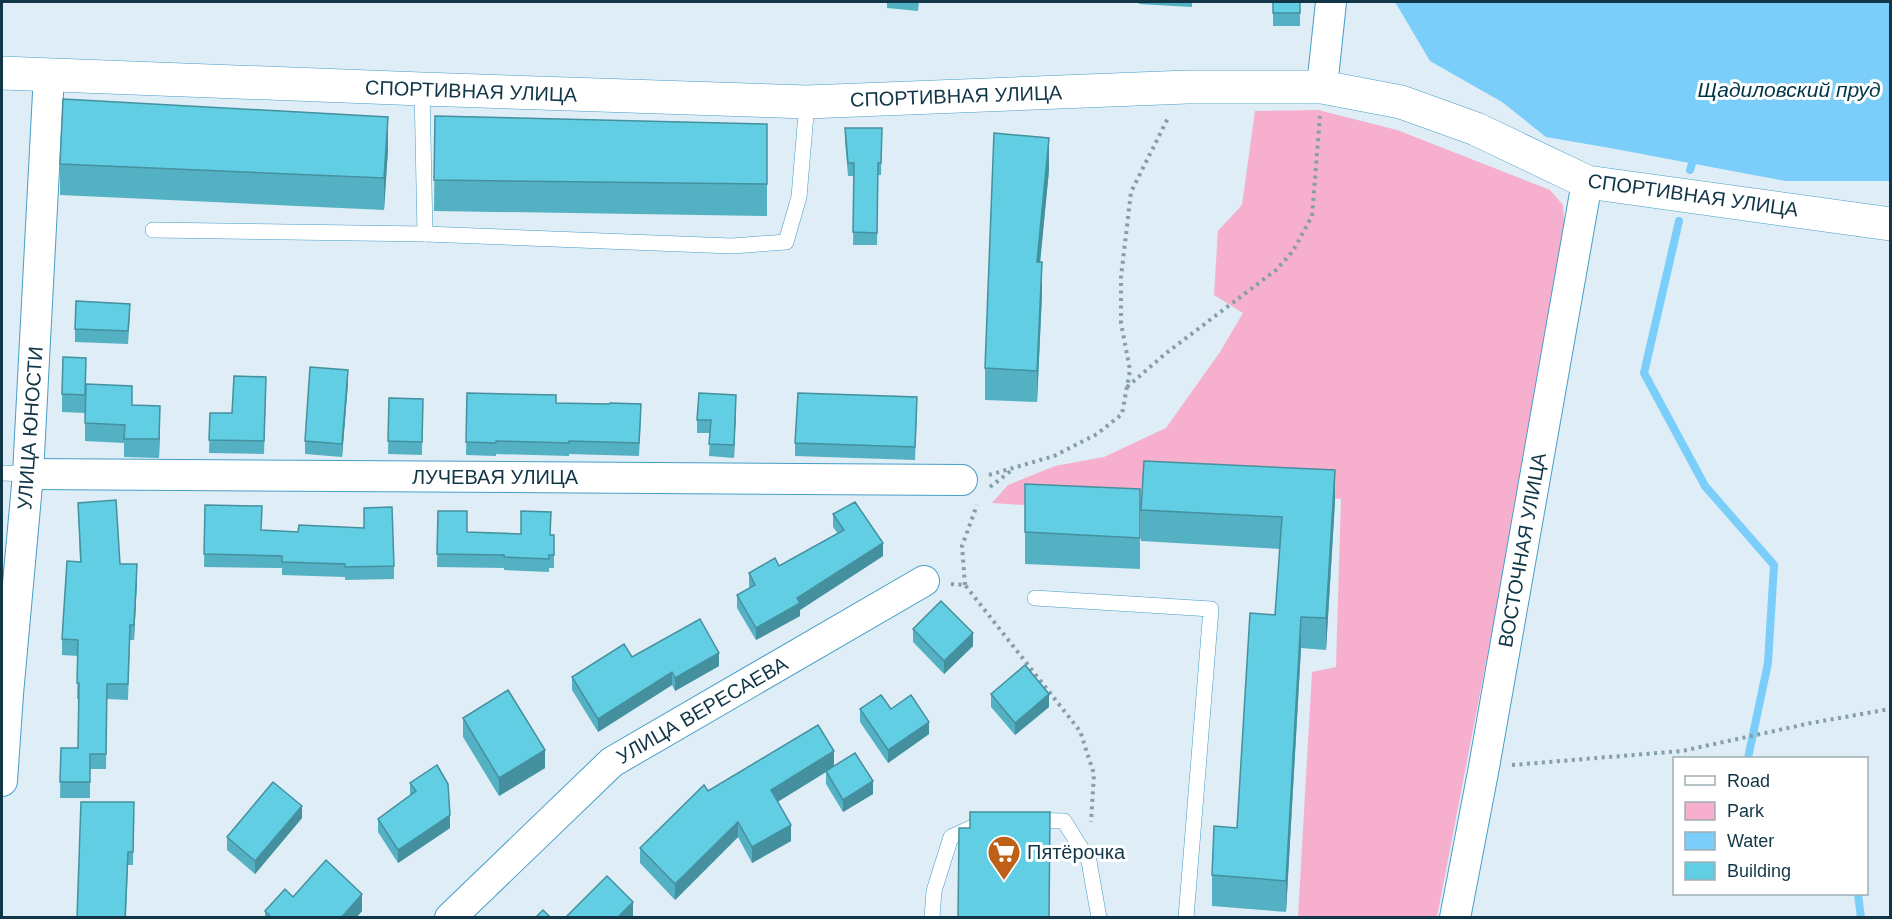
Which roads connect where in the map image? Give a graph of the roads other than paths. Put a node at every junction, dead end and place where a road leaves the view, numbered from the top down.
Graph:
1 (1332, 2) edge
2 (2, 73) edge
3 (49, 74) junction
4 (1322, 87) junction
5 (422, 89) junction
6 (807, 102) junction
7 (1587, 182) junction
8 (1890, 224) edge
9 (153, 231) dead end
10 (425, 234) junction
11 (15, 474) edge
12 (974, 492) road end
13 (924, 581) road end
14 (1035, 598) dead end
15 (4, 693) edge
16 (2, 781) edge
17 (993, 818) edge
18 (1017, 819) edge
19 (450, 918) edge
20 (932, 918) edge
21 (1099, 918) edge
22 (1186, 918) edge
23 (1455, 918) edge

1 - 4 street
2 - 3 street, СПОРТИВНАЯ УЛИЦА
3 - 5 street, СПОРТИВНАЯ УЛИЦА
3 - 11 street, УЛИЦА ЮНОСТИ
4 - 6 street, СПОРТИВНАЯ УЛИЦА
4 - 7 street, СПОРТИВНАЯ УЛИЦА
5 - 6 street, СПОРТИВНАЯ УЛИЦА
5 - 10 lane
6 - 10 lane
7 - 8 street, СПОРТИВНАЯ УЛИЦА
7 - 23 street, ВОСТОЧНАЯ УЛИЦА
9 - 10 lane
11 - 12 street, ЛУЧЕВАЯ УЛИЦА
11 - 15 street, УЛИЦА ЮНОСТИ
13 - 19 street, УЛИЦА ВЕРЕСАЕВА
14 - 22 lane
15 - 16 street, УЛИЦА ЮНОСТИ
17 - 20 lane
18 - 21 lane

